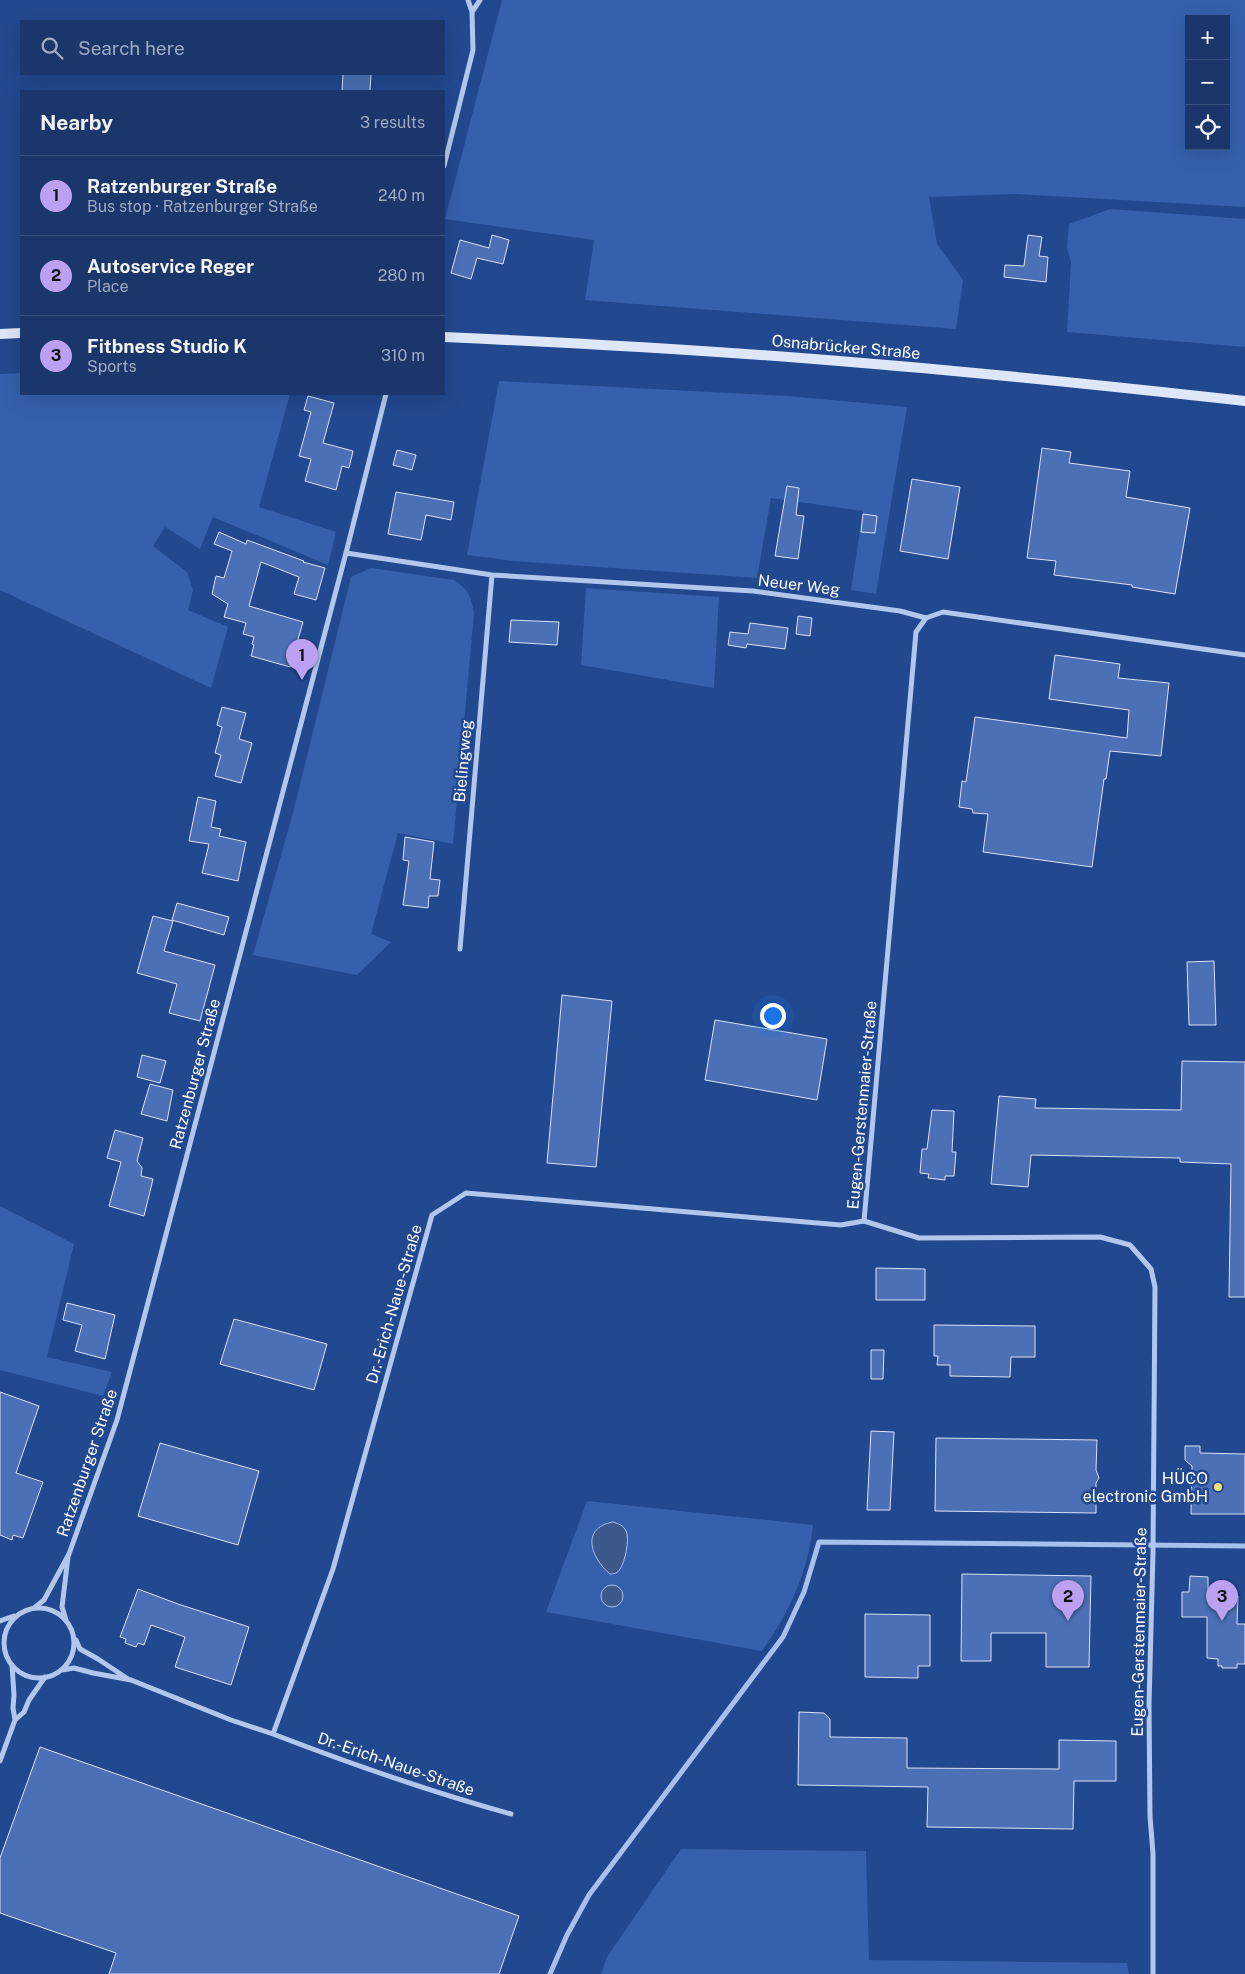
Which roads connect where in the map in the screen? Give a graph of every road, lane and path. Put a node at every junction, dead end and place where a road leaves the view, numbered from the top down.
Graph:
1 (468, 0) edge
2 (480, 0) edge
3 (472, 12) junction
4 (445, 162) edge
5 (20, 333) edge
6 (0, 334) edge
7 (445, 337) edge
8 (386, 395) edge
9 (1245, 401) edge
10 (346, 554) junction
11 (492, 574) junction
12 (926, 618) junction
13 (1245, 655) edge
14 (460, 949) dead end
15 (864, 1221) junction
16 (69, 1554) junction
17 (34, 1608) junction
18 (17, 1615) junction
19 (66, 1620) junction
20 (0, 1621) edge
21 (74, 1636) junction
22 (2, 1647) edge
23 (12, 1665) junction
24 (62, 1670) junction
25 (46, 1677) junction
26 (130, 1680) junction
27 (14, 1720) junction
28 (274, 1734) junction
29 (0, 1760) edge
30 (511, 1814) dead end
31 (1153, 1974) edge

1 - 3 street
2 - 3 street
3 - 4 street
5 - 6 main road
7 - 9 main road, Osnabrücker Straße
8 - 10 street, Ratzenburger Straße
10 - 11 street, Neuer Weg
10 - 16 street, Ratzenburger Straße
11 - 12 street, Neuer Weg
11 - 14 street, Bielingweg
12 - 13 street, Neuer Weg
12 - 15 street, Eugen-Gerstenmaier-Straße
15 - 28 street, Dr.-Erich-Naue-Straße
15 - 31 street, Eugen-Gerstenmaier-Straße
16 - 17 street
16 - 19 street
17 - 18 street
17 - 19 street
18 - 20 street
18 - 22 street
19 - 21 street
21 - 24 street
21 - 26 street
22 - 23 street
23 - 25 street
23 - 27 street
24 - 25 street
24 - 26 street
25 - 27 street
26 - 28 street, Dr.-Erich-Naue-Straße
27 - 29 street
28 - 30 street, Dr.-Erich-Naue-Straße

